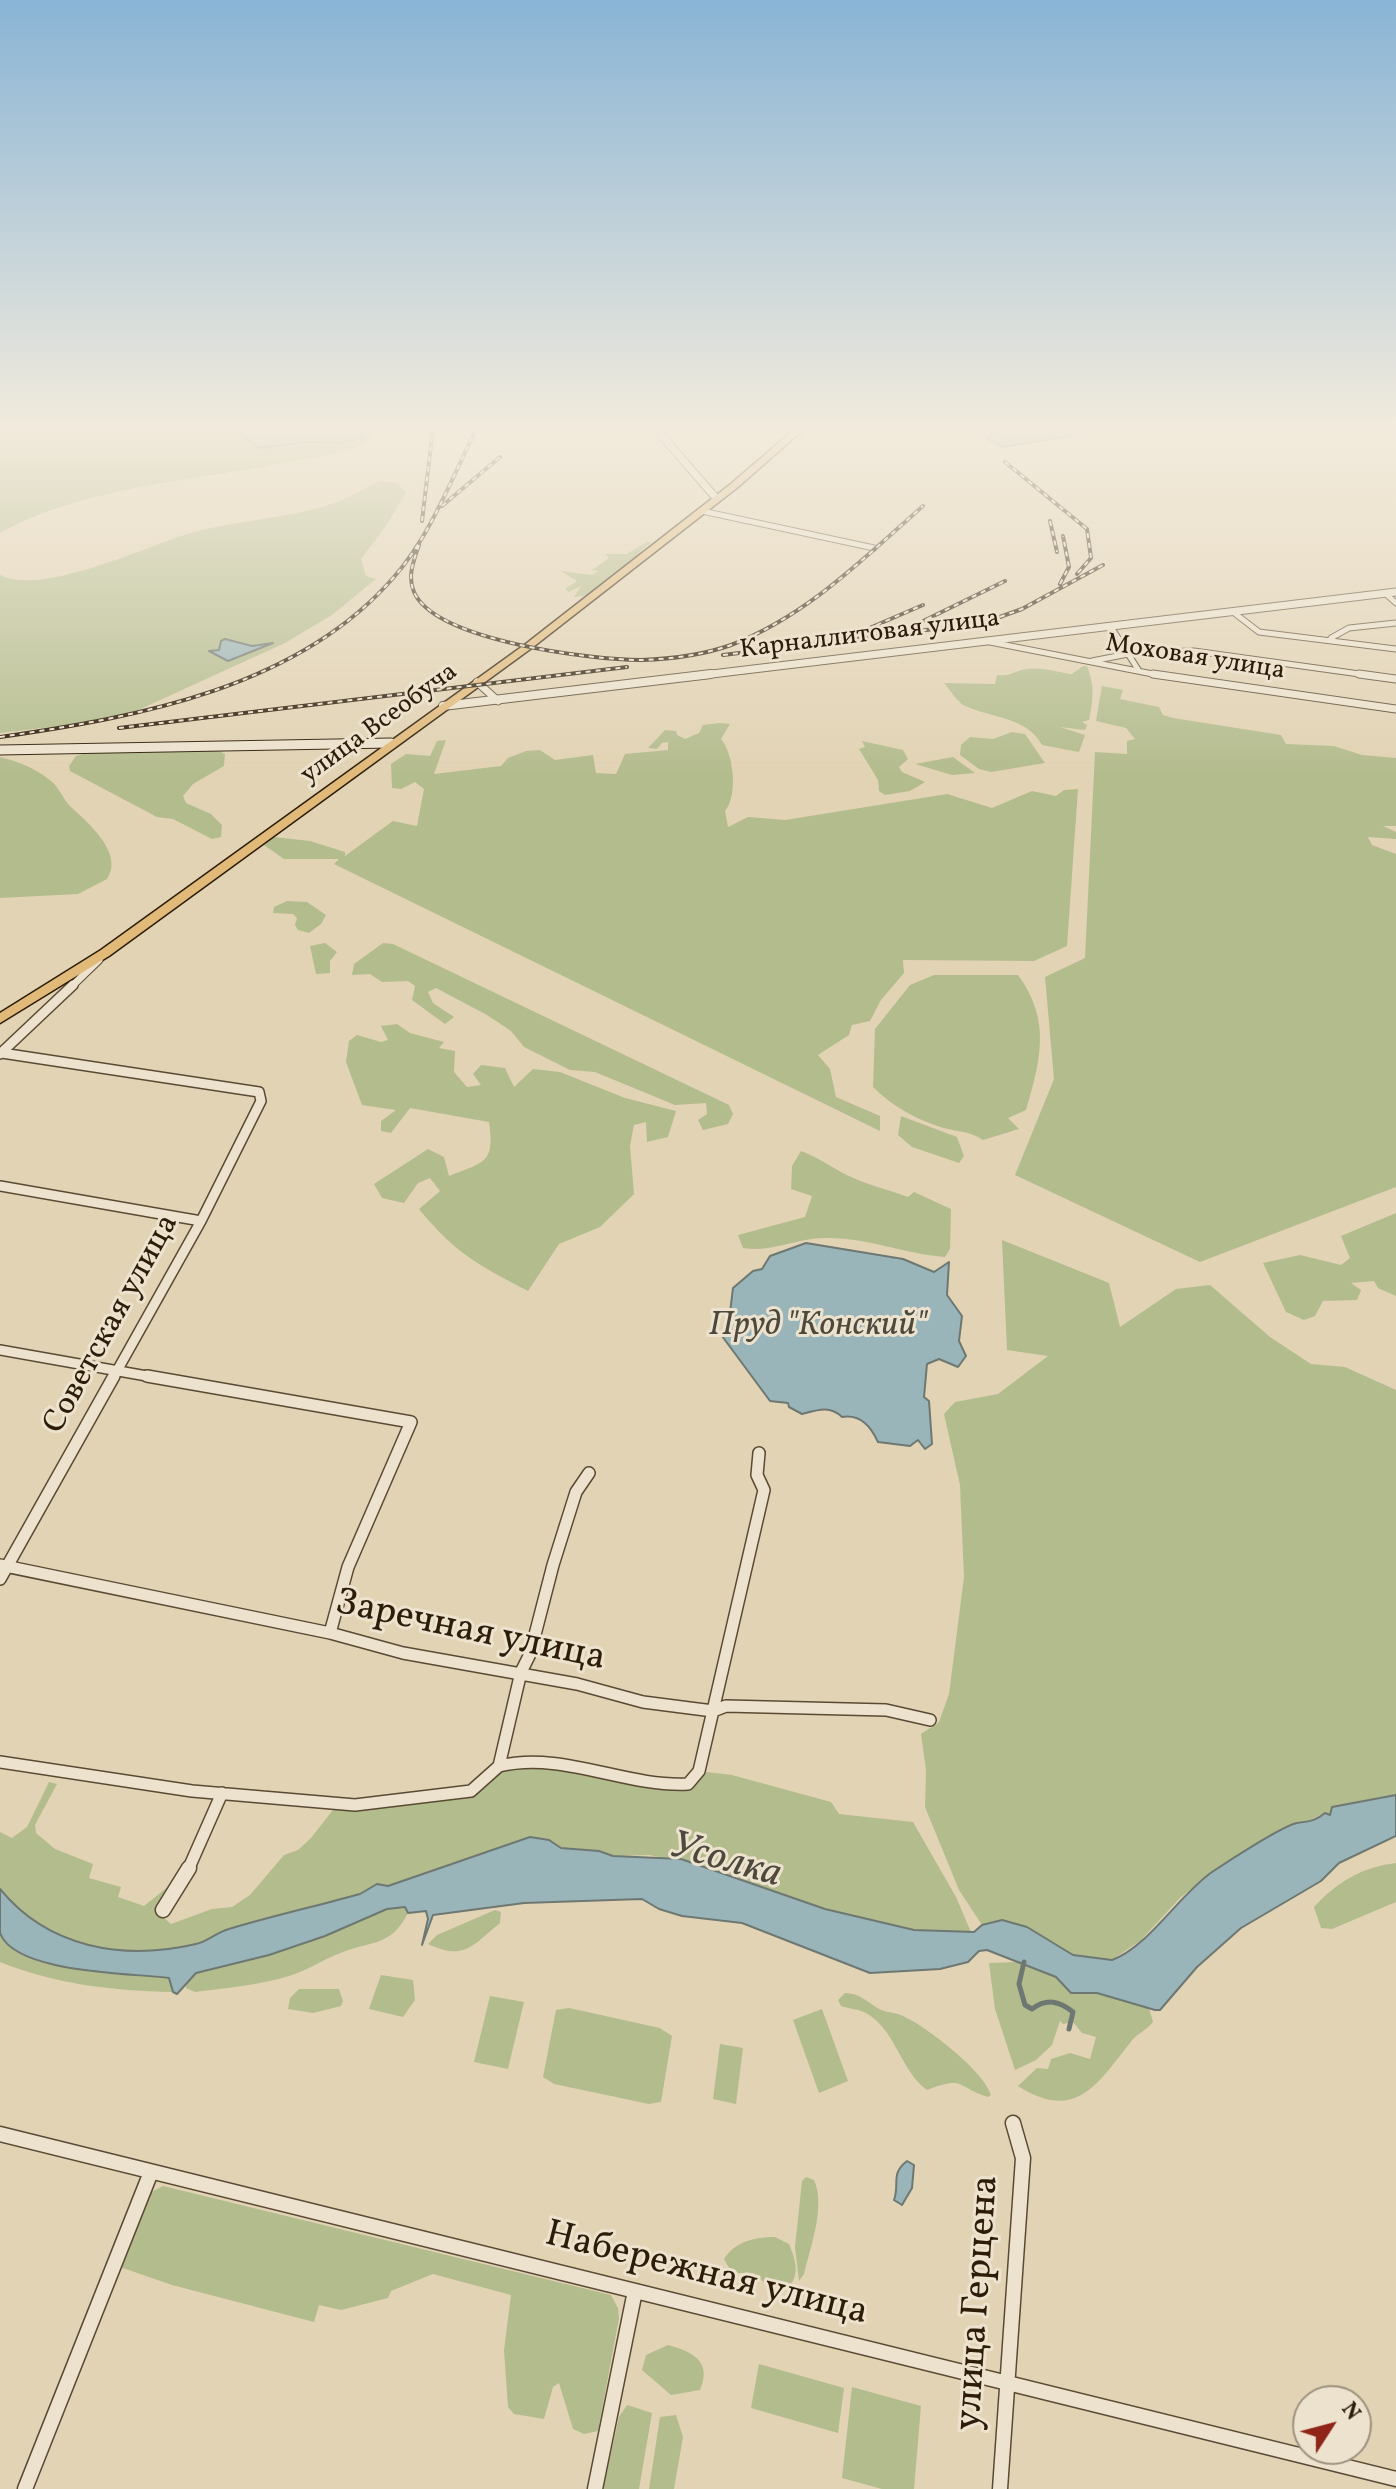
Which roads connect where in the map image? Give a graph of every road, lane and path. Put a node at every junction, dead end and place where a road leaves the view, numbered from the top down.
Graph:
1 (660, 544) edge
2 (856, 544) edge
3 (874, 548) dead end
4 (1396, 592) edge
5 (1386, 594) junction
6 (1396, 603) edge
7 (1233, 612) junction
8 (1396, 623) edge
9 (1111, 627) junction
10 (1331, 638) junction
11 (990, 642) junction
12 (1396, 649) edge
13 (1128, 651) junction
14 (1086, 663) junction
15 (1139, 671) junction
16 (1396, 679) edge
17 (477, 682) junction
18 (495, 702) junction
19 (443, 706) junction
20 (1396, 709) edge
21 (391, 743) junction
22 (0, 750) edge
23 (65, 986) junction
24 (0, 1019) edge
25 (1, 1054) edge
26 (0, 1186) edge
27 (201, 1221) junction
28 (0, 1350) edge
29 (118, 1369) junction
30 (759, 1453) dead end
31 (589, 1473) dead end
32 (3, 1566) edge
33 (0, 1579) edge
34 (330, 1633) junction
35 (521, 1672) junction
36 (713, 1711) junction
37 (930, 1720) dead end
38 (0, 1762) edge
39 (499, 1766) junction
40 (222, 1793) junction
41 (163, 1910) dead end
42 (1013, 2123) dead end
43 (0, 2134) edge
44 (151, 2172) junction
45 (635, 2291) junction
46 (1005, 2382) junction
47 (1396, 2479) edge
48 (25, 2489) edge
49 (595, 2489) edge
50 (1000, 2489) edge

1 - 17 main road, улица Всеобуча
2 - 3 street
4 - 5 street, Карналлитовая улица
5 - 6 street
5 - 7 street, Карналлитовая улица
7 - 9 street, Карналлитовая улица
7 - 10 street
8 - 10 street
9 - 11 street, Карналлитовая улица
9 - 13 street
10 - 12 street
11 - 14 street, Моховая улица
11 - 18 street, Карналлитовая улица
13 - 14 street
13 - 15 street
13 - 16 street
14 - 15 street, Моховая улица
15 - 20 street, Моховая улица
17 - 18 street
17 - 19 main road, улица Всеобуча
18 - 19 street, Карналлитовая улица
19 - 21 main road, улица Всеобуча
21 - 22 main road
21 - 23 main road, улица Всеобуча
23 - 24 main road, улица Всеобуча
23 - 25 street
25 - 27 street, Советская улица
26 - 27 street
27 - 29 street, Советская улица
28 - 29 street
29 - 32 street, Советская улица
29 - 34 street
30 - 36 street
31 - 35 street
32 - 33 street, Советская улица
32 - 34 street, Заречная улица
34 - 35 street, Заречная улица
35 - 36 street, Заречная улица
35 - 39 street
36 - 37 street, Заречная улица
36 - 39 street
38 - 40 street
39 - 40 street
40 - 41 street
42 - 46 street, улица Герцена
43 - 44 street, Набережная улица
44 - 45 street, Набережная улица
44 - 48 street
45 - 46 street, Набережная улица
45 - 49 street
46 - 47 street, Набережная улица
46 - 50 street, улица Герцена

